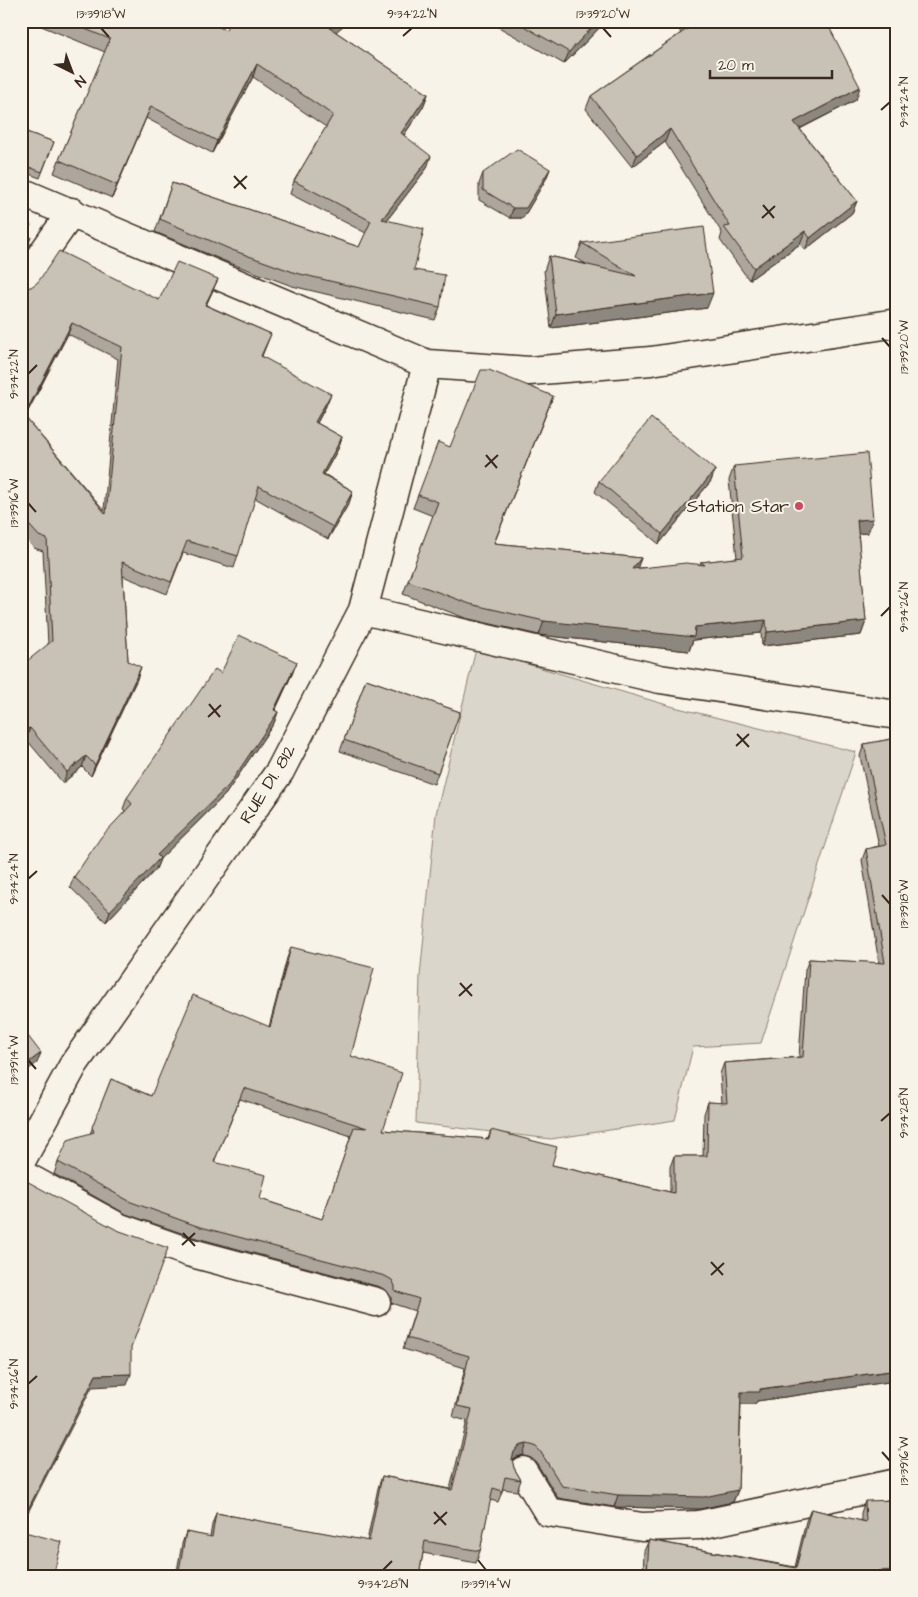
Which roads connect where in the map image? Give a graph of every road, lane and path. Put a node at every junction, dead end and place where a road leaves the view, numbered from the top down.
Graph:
1 (21, 192) edge
2 (72, 212) junction
3 (21, 284) edge
4 (897, 323) edge
5 (426, 364) junction
6 (363, 610) junction
7 (897, 716) edge
8 (21, 1161) edge
9 (21, 1174) edge
10 (376, 1302) dead end
11 (523, 1471) dead end
12 (897, 1482) edge

1 - 2 street
2 - 3 street
2 - 5 street
4 - 5 street
5 - 6 street, RUE DI. 812
6 - 7 street
6 - 8 street, RUE DI. 812
9 - 10 street
11 - 12 street

